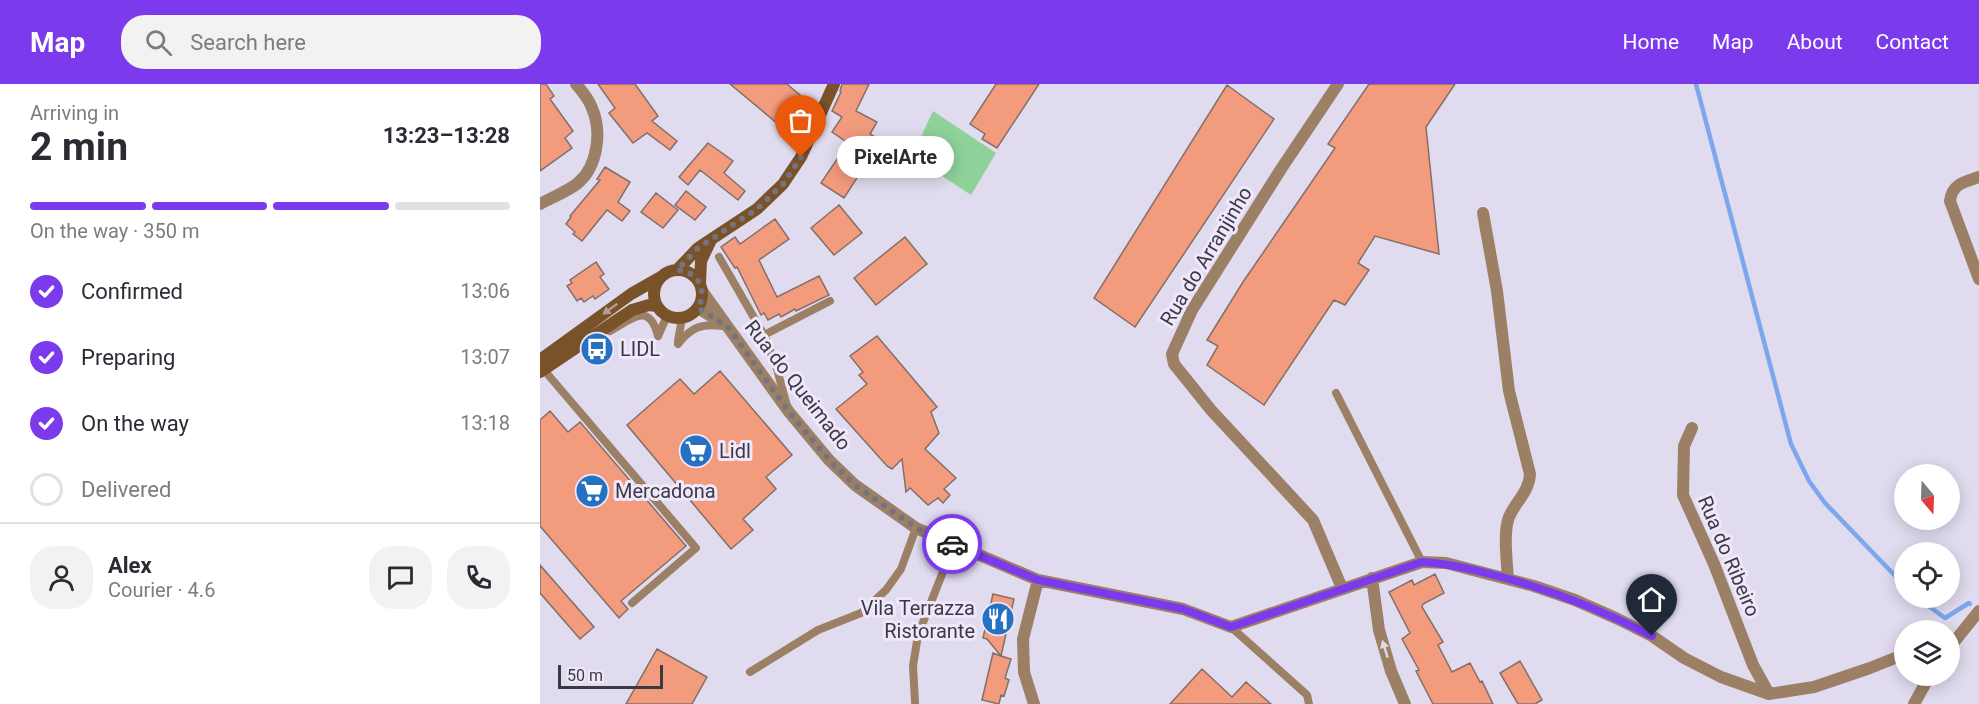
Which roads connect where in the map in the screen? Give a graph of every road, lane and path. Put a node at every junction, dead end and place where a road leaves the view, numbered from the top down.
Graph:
1 (576, 84) edge
2 (833, 84) edge
3 (1338, 84) edge
4 (1979, 177) edge
5 (540, 204) edge
6 (1484, 213) dead end
7 (712, 239) junction
8 (718, 257) dead end
9 (677, 270) junction
10 (659, 279) junction
11 (1979, 279) edge
12 (701, 287) junction
13 (830, 302) dead end
14 (656, 306) junction
15 (698, 308) junction
16 (668, 316) junction
17 (682, 318) junction
18 (728, 327) junction
19 (764, 335) junction
20 (567, 354) junction
21 (541, 367) edge
22 (1336, 393) dead end
23 (789, 412) junction
24 (1692, 428) dead end
25 (916, 528) junction
26 (954, 544) junction
27 (1422, 562) junction
28 (1372, 579) junction
29 (1508, 579) junction
30 (1038, 580) junction
31 (1342, 588) junction
32 (632, 603) dead end
33 (1979, 611) edge
34 (1231, 627) junction
35 (1963, 630) junction
36 (1960, 631) edge
37 (1960, 634) edge
38 (1894, 658) edge
39 (750, 672) dead end
40 (1924, 686) edge
41 (1769, 694) junction
42 (915, 702) dead end
43 (1034, 704) edge
44 (1309, 704) edge
45 (1405, 704) edge
46 (1760, 704) edge
47 (1914, 704) edge

1 - 5 street
2 - 7 main road
3 - 31 street, Rua do Arranjinho
4 - 11 street
6 - 29 street
7 - 9 main road
7 - 12 main road
8 - 19 lane
9 - 10 main road
9 - 12 main road
10 - 14 main road
10 -> 21 main road
12 - 15 main road
12 - 18 street, Rua do Queimado
13 - 19 lane
14 - 16 main road
14 - 20 main road
15 - 17 main road
15 - 18 street, Rua do Queimado
16 - 17 main road
16 - 20 lane
17 - 18 lane
18 - 23 street, Rua do Queimado
19 - 23 lane
20 - 21 main road
21 - 32 lane
22 - 27 lane
23 - 25 street, Rua do Queimado
24 - 41 street, Rua do Ribeiro
25 - 26 street, Rua do Queimado
25 - 39 lane
26 - 30 street, Rua do Queimado
26 - 42 lane
27 - 28 street
27 - 29 street
28 - 31 street
45 -> 28 street
29 - 41 street
30 - 34 street, Rua do Queimado
30 - 43 street
31 - 34 street
33 - 35 street
34 - 44 lane
35 - 36 street
35 - 37 street
38 - 41 street
40 - 47 street
41 - 46 street

